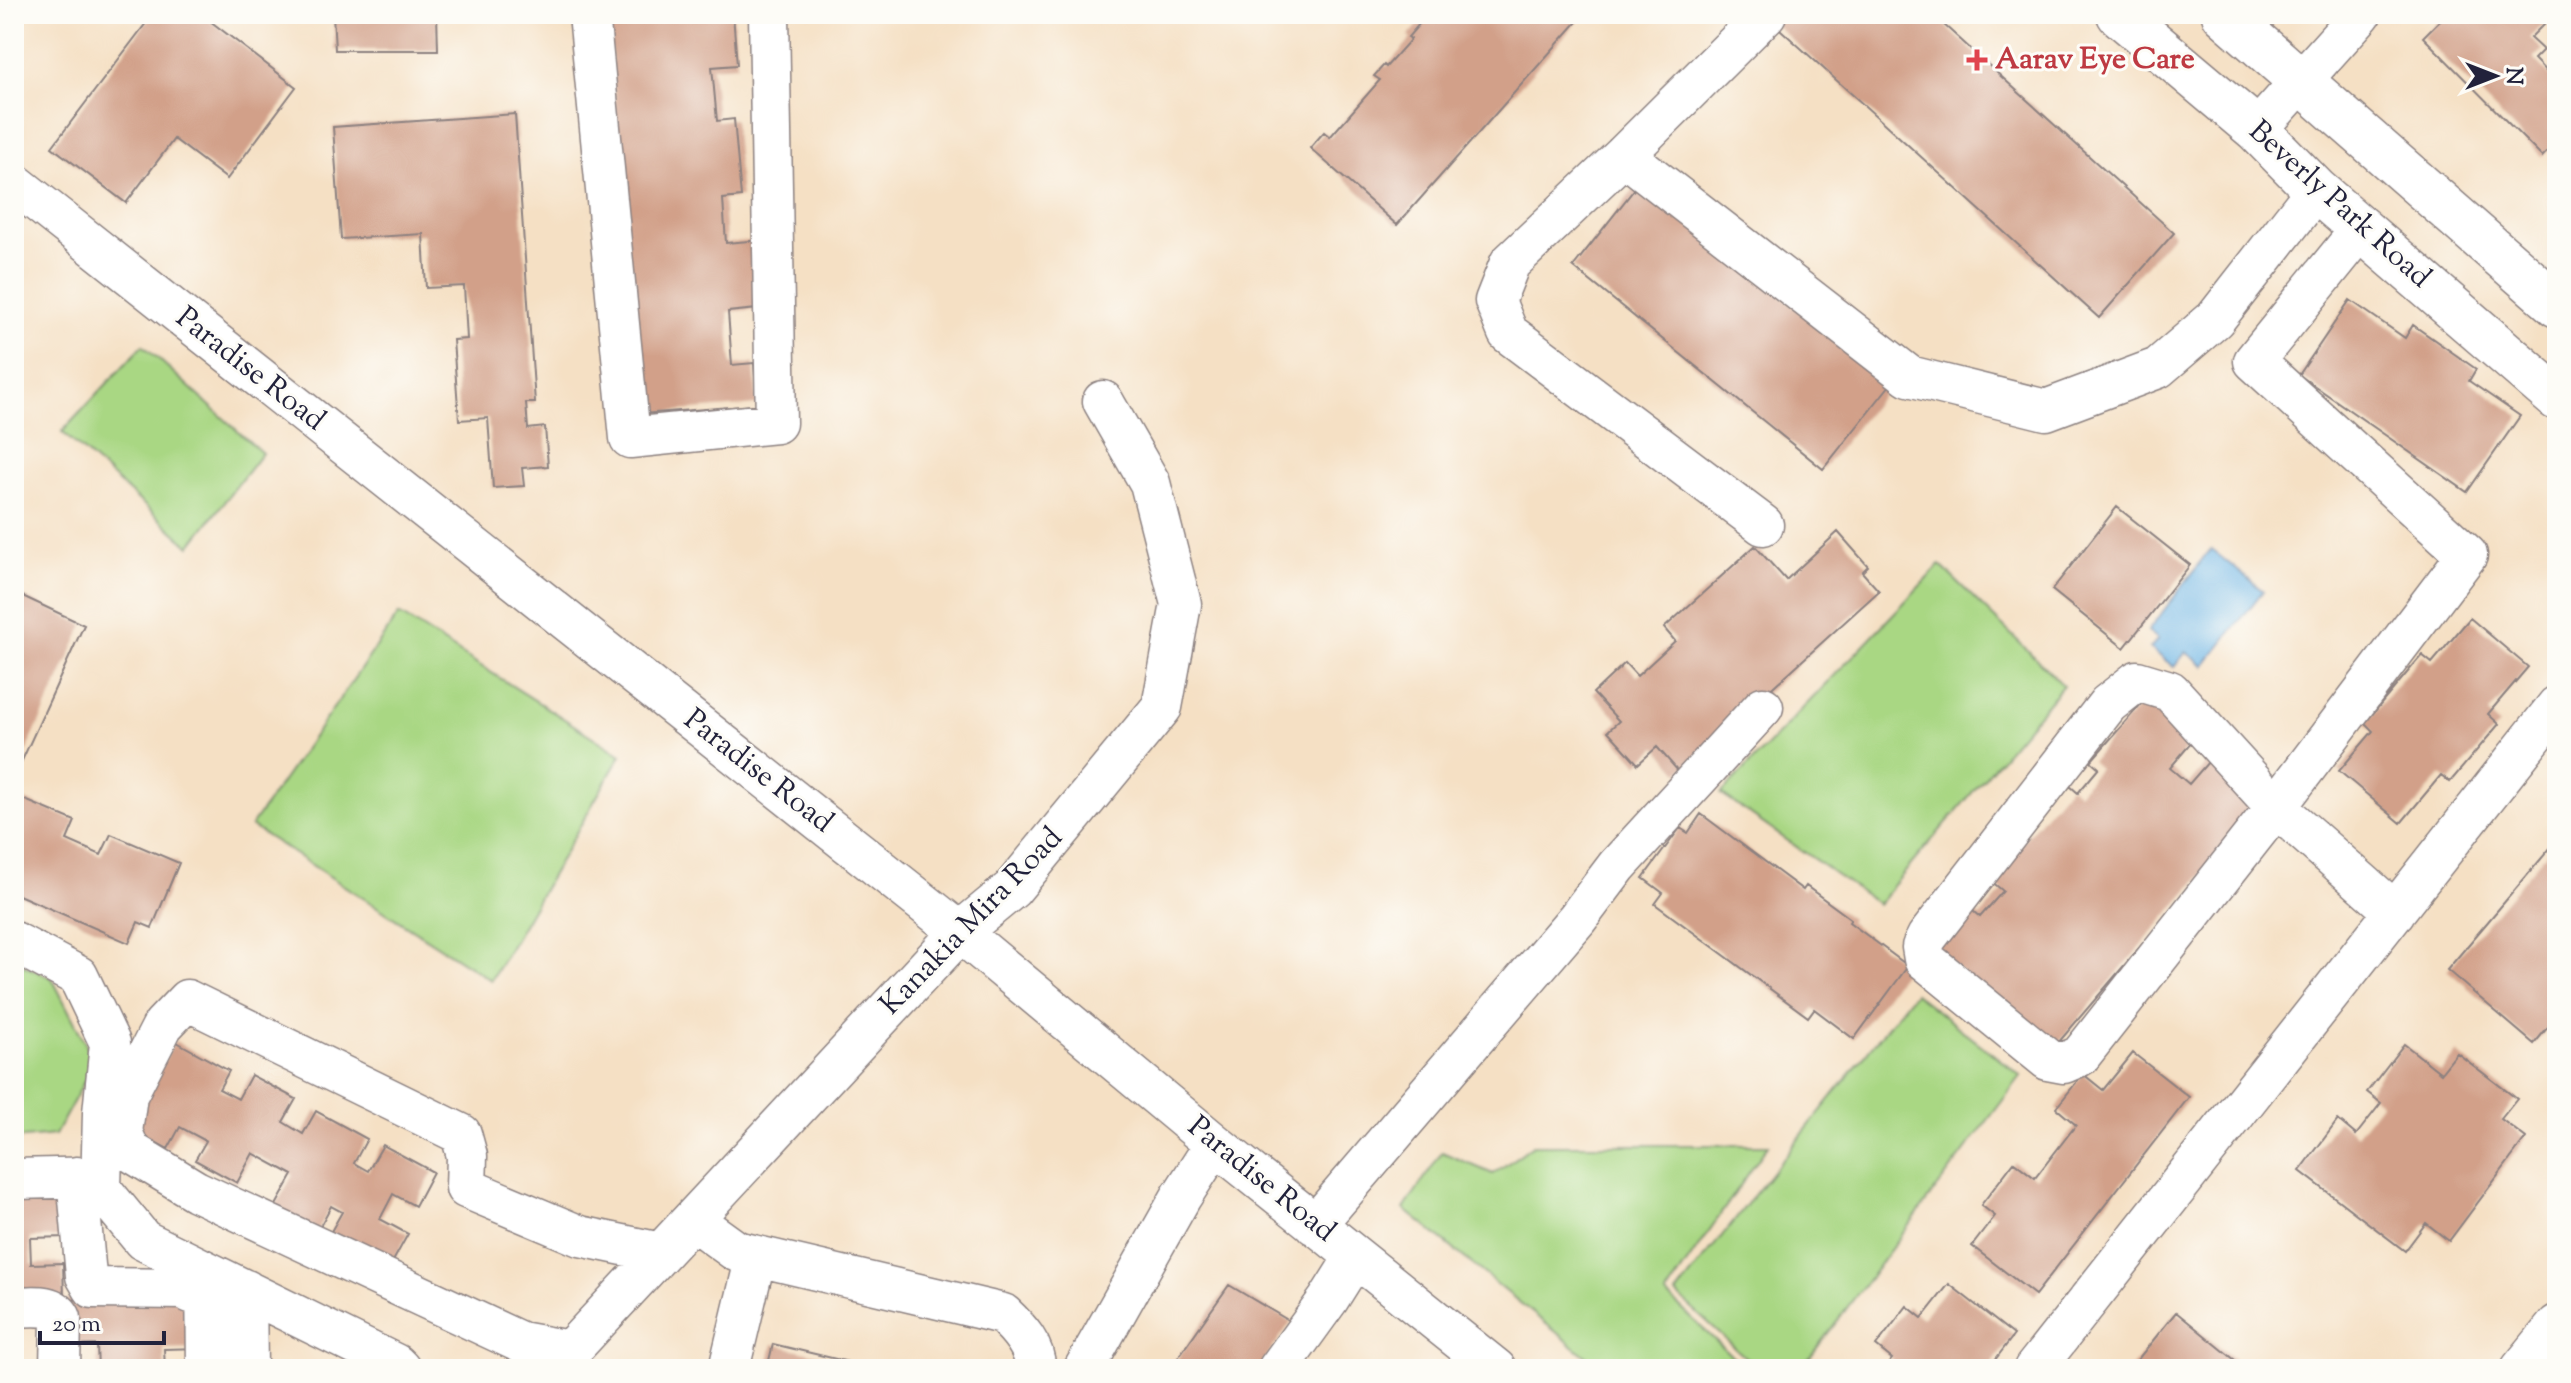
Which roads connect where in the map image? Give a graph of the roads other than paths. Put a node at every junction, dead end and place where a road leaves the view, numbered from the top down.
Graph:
1 (589, 14) edge
2 (769, 14) edge
3 (1766, 14) edge
4 (2119, 14) edge
5 (2224, 14) edge
6 (2361, 14) edge
7 (2301, 80) junction
8 (2257, 130) junction
9 (1624, 155) junction
10 (14, 183) edge
11 (2316, 190) junction
12 (2361, 229) junction
13 (2557, 305) edge
14 (2557, 398) edge
15 (1103, 401) dead end
16 (1763, 525) dead end
17 (2557, 706) edge
18 (1763, 707) dead end
19 (2276, 807) junction
20 (2395, 912) junction
21 (960, 932) junction
22 (14, 942) edge
23 (1215, 1144) junction
24 (89, 1177) junction
25 (14, 1179) edge
26 (693, 1220) junction
27 (1315, 1225) junction
28 (661, 1253) junction
29 (756, 1256) junction
30 (1355, 1257) junction
31 (246, 1290) junction
32 (201, 1293) junction
33 (14, 1307) edge
34 (2557, 1325) edge
35 (561, 1360) edge
36 (60, 1369) edge
37 (207, 1369) edge
38 (247, 1369) edge
39 (400, 1369) edge
40 (729, 1369) edge
41 (1035, 1369) edge
42 (1084, 1369) edge
43 (1278, 1369) edge
44 (1496, 1369) edge
45 (2034, 1369) edge
46 (2521, 1369) edge

1 - 2 street
3 - 9 street
4 - 8 main road, Beverly Park Road
5 - 7 main road
6 - 7 street
7 - 8 street
7 - 13 main road
8 - 11 main road, Beverly Park Road
9 - 11 street
9 - 16 street
10 - 21 street, Paradise Road
11 - 12 main road, Beverly Park Road
12 - 14 main road, Beverly Park Road
12 - 19 street
15 - 21 street, Kanakia Mira Road
17 - 20 street
18 - 27 street
19 - 19 street
19 - 20 street
20 - 45 street
21 - 23 street, Paradise Road
21 - 26 street, Kanakia Mira Road
22 - 24 street
23 - 27 street, Paradise Road
23 - 42 street
24 - 25 street
24 - 32 street
24 - 32 street
26 - 28 street, Kanakia Mira Road
26 - 29 street
27 - 30 street, Paradise Road
28 - 35 street, Kanakia Mira Road
28 - 35 street
29 - 40 street
29 - 41 street
30 - 43 street
30 - 44 street, Paradise Road
31 - 32 street
31 - 38 street
31 - 39 street
32 - 37 street
33 - 36 street
34 - 46 street

